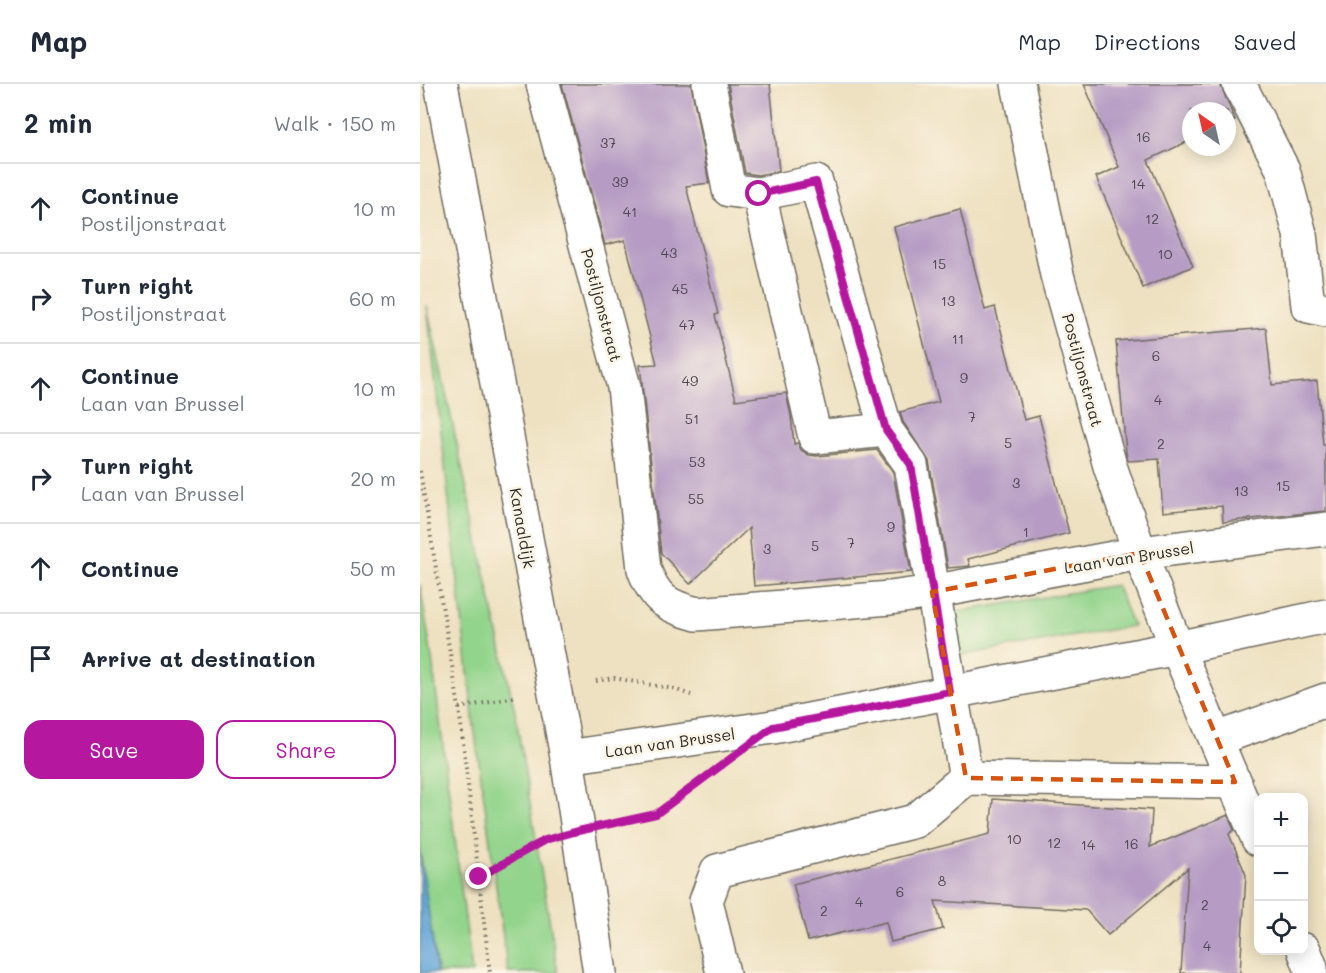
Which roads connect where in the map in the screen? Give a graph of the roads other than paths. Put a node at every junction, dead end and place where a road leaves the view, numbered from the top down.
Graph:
1 (441, 84) edge
2 (543, 84) edge
3 (709, 84) edge
4 (1018, 84) edge
5 (1239, 84) edge
6 (759, 194) junction
7 (1326, 310) edge
8 (886, 430) junction
9 (1326, 528) edge
10 (1140, 553) junction
11 (932, 592) junction
12 (658, 597) joint
13 (1326, 616) edge
14 (1177, 648) junction
15 (950, 692) junction
16 (1326, 700) edge
17 (1217, 739) junction
18 (567, 757) junction
19 (966, 778) junction
20 (1235, 782) junction
21 (1254, 829) edge
22 (1306, 955) edge
23 (600, 973) edge
24 (723, 973) edge
25 (1311, 973) edge

1 - 18 street, Kanaaldijk
2 - 12 street, Postiljonstraat
3 - 6 street
4 - 10 street, Postiljonstraat
5 - 7 street
6 - 8 street
6 - 8 street
8 - 11 street
9 - 10 street, Laan van Brussel
10 - 11 street, Laan van Brussel
10 - 14 street, Postiljonstraat
11 - 12 street, Laan van Brussel
11 - 15 street
13 - 14 street, Laan van Brussel
14 - 15 street, Laan van Brussel
14 - 17 street, Postiljonstraat
15 - 18 street, Laan van Brussel
15 - 19 street
16 - 17 street
17 - 20 street, Postiljonstraat
18 - 23 street, Kanaaldijk
19 - 20 street
19 - 24 street
20 - 21 street, Postiljonstraat
22 - 25 street

